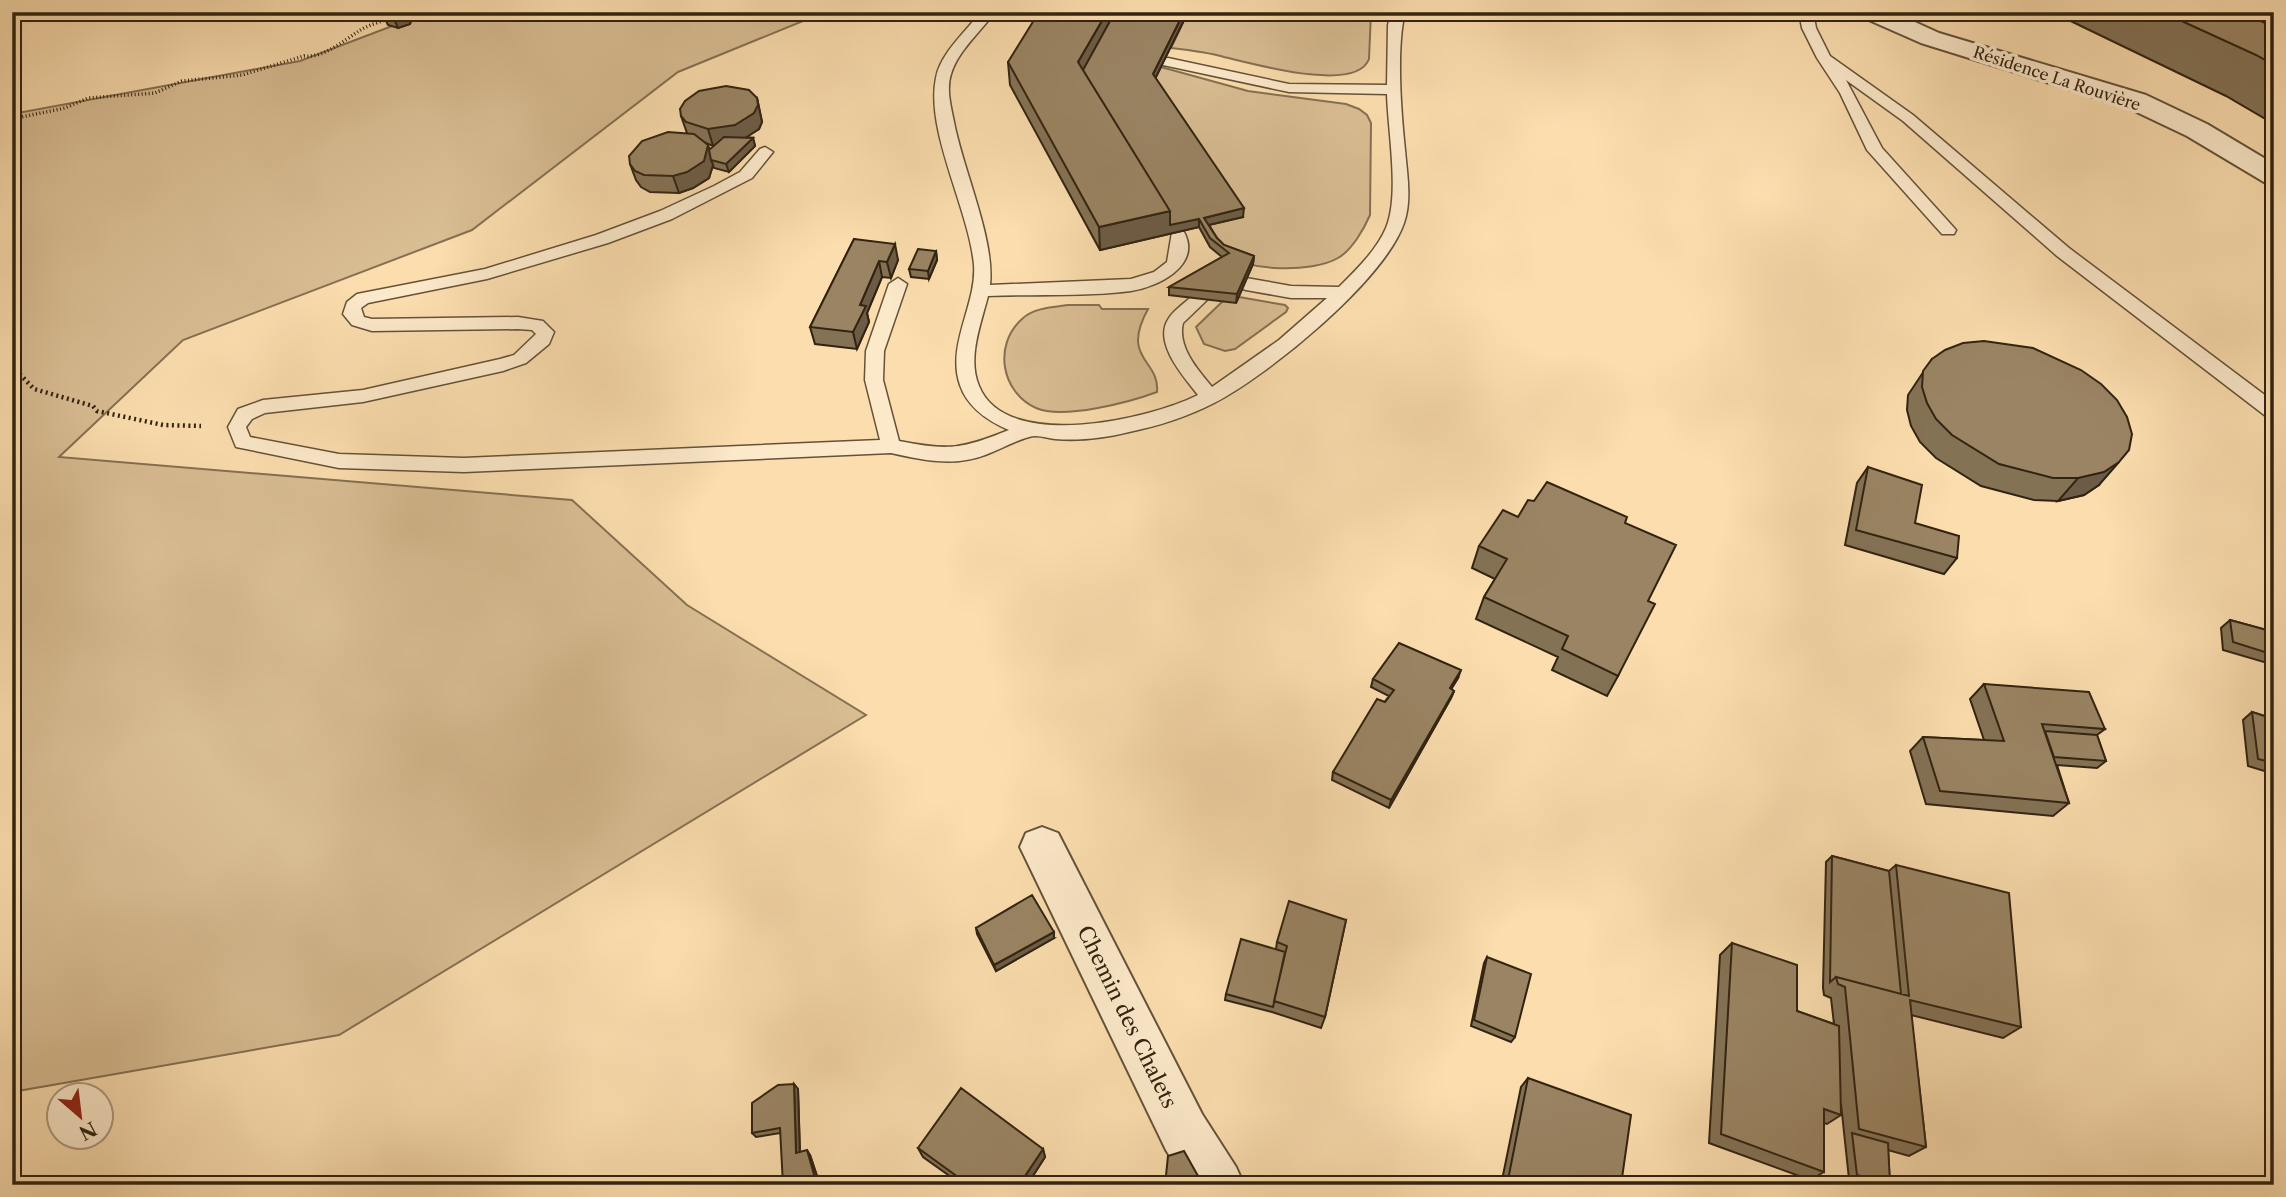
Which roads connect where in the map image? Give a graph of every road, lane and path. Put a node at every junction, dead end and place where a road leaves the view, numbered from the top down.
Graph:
1 (439, 12) edge
2 (988, 12) edge
3 (1398, 12) edge
4 (1806, 12) edge
5 (1871, 12) edge
6 (405, 13) edge
7 (393, 17) edge
8 (1824, 58) junction
9 (1168, 62) edge
10 (1395, 90) junction
11 (12, 119) edge
12 (765, 152) dead end
13 (2274, 176) edge
14 (1948, 230) dead end
15 (1178, 236) edge
16 (898, 284) dead end
17 (1246, 284) edge
18 (980, 291) junction
19 (1341, 293) junction
20 (1199, 299) edge
21 (12, 366) edge
22 (1210, 398) junction
23 (2274, 412) edge
24 (237, 427) junction
25 (1026, 430) junction
26 (891, 446) junction
27 (1042, 847) dead end
28 (1218, 1185) edge

1 - 6 path
2 - 18 lane
3 - 10 lane
4 - 8 lane
5 - 13 street, Résidence La Rouvière
7 - 11 path
8 - 14 lane
8 - 23 lane
9 - 10 lane
10 - 19 lane
12 - 24 lane
15 - 18 lane
16 - 26 lane
17 - 19 lane
18 - 25 lane
19 - 22 lane
20 - 22 lane
21 - 24 path
22 - 25 lane
24 - 26 lane
25 - 26 lane
27 - 28 street, Chemin des Chalets

